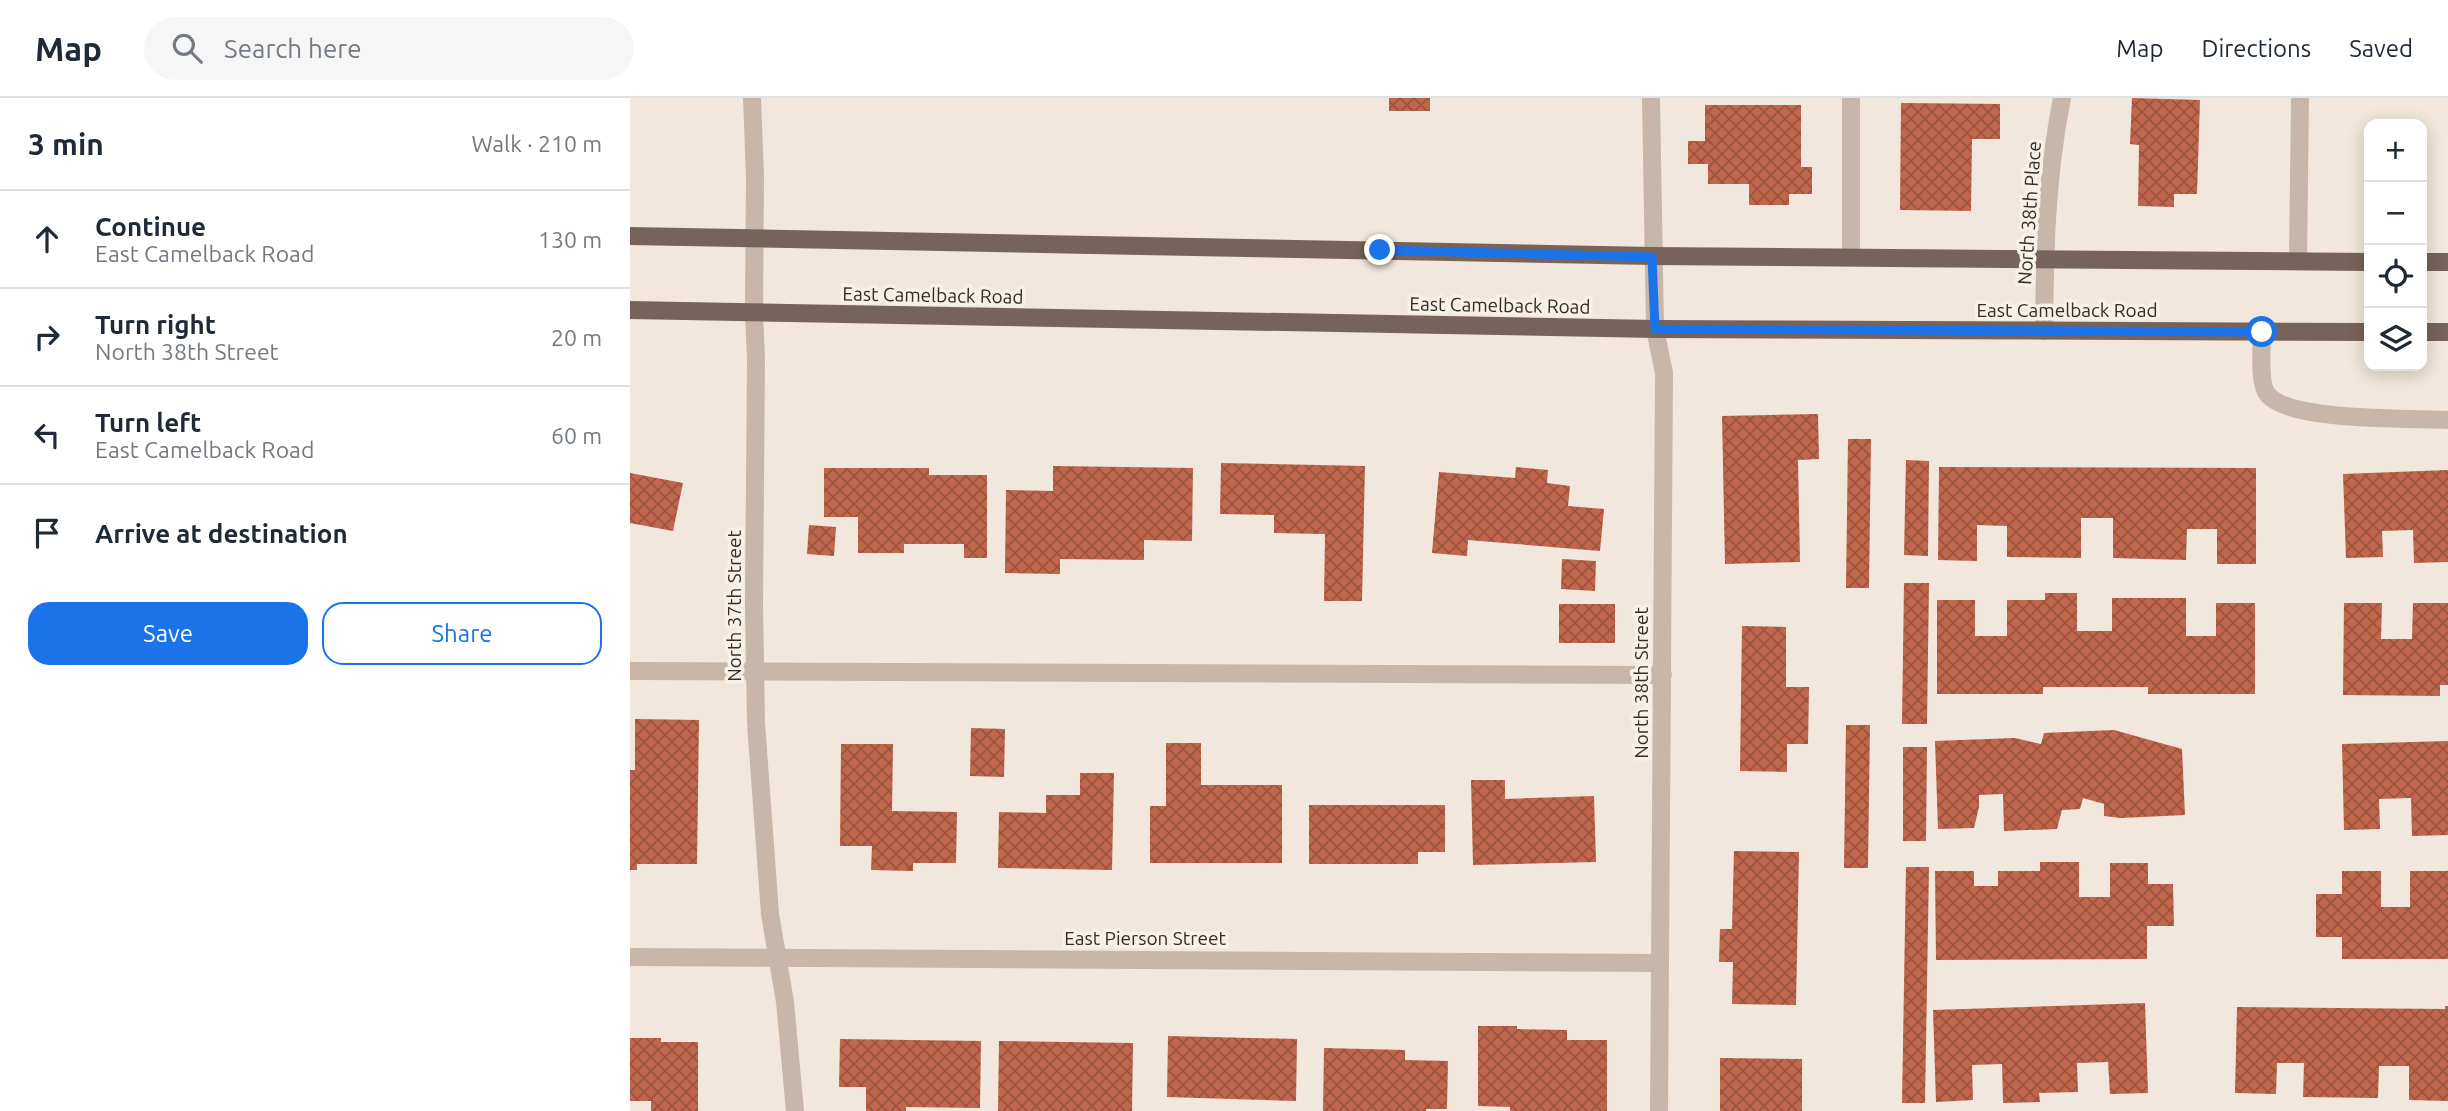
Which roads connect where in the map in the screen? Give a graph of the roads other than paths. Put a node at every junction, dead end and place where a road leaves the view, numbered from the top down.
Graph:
1 (752, 98) edge
2 (1651, 98) edge
3 (1851, 98) edge
4 (2062, 98) edge
5 (2300, 98) edge
6 (630, 236) edge
7 (755, 237) junction
8 (1652, 257) junction
9 (1851, 257) junction
10 (2045, 258) junction
11 (2298, 261) junction
12 (2364, 262) edge
13 (2427, 262) edge
14 (2448, 262) edge
15 (630, 310) edge
16 (754, 313) junction
17 (1655, 329) junction
18 (2044, 331) junction
19 (2262, 332) junction
20 (2364, 332) edge
21 (2427, 332) edge
22 (2448, 332) edge
23 (2448, 420) edge
24 (630, 671) edge
25 (755, 673) junction
26 (1662, 675) junction
27 (630, 957) edge
28 (778, 958) junction
29 (1660, 963) junction
30 (795, 1111) edge
31 (1659, 1111) edge

1 - 7 street, North 37th Street
2 - 8 street
3 - 9 street
4 - 10 street, North 38th Place
5 - 11 street
6 - 7 main road
7 - 8 main road
7 - 16 street, North 37th Street
8 - 9 main road
8 - 17 street, North 38th Street
9 - 10 main road
10 - 11 main road
10 - 18 street, North 38th Place
11 - 12 main road
13 - 14 main road
15 - 16 main road, East Camelback Road
16 - 17 main road, East Camelback Road
16 - 25 street, North 37th Street
17 - 18 main road, East Camelback Road
17 - 26 street, North 38th Street
18 - 19 main road, East Camelback Road
19 - 20 main road, East Camelback Road
19 - 23 street
21 - 22 main road
24 - 25 street
25 - 26 street
25 - 28 street, North 37th Street
26 - 29 street, North 38th Street
27 - 28 street, East Pierson Street
28 - 29 street, East Pierson Street
28 - 30 street, North 37th Street
29 - 31 street, North 38th Street

